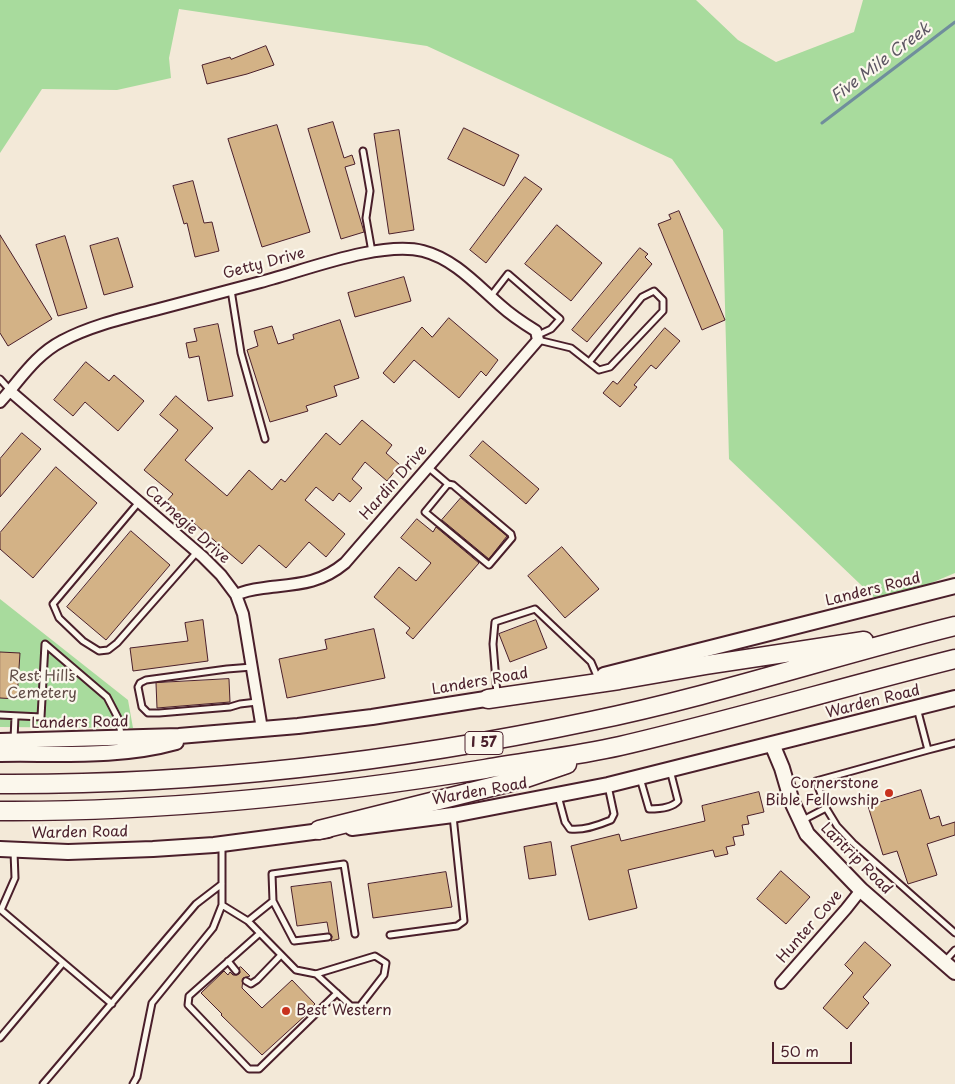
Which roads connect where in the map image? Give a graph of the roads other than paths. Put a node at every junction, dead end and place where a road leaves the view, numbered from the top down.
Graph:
1 (363, 151) dead end
2 (372, 252) junction
3 (231, 289) junction
4 (490, 297) junction
5 (538, 337) junction
6 (590, 362) junction
7 (0, 379) edge
8 (10, 390) junction
9 (0, 402) edge
10 (265, 439) dead end
11 (428, 467) junction
12 (448, 484) junction
13 (140, 502) junction
14 (197, 552) junction
15 (955, 586) edge
16 (236, 595) junction
17 (955, 626) edge
18 (922, 634) junction
19 (955, 659) edge
20 (252, 667) junction
21 (597, 676) junction
22 (493, 698) junction
23 (955, 698) edge
24 (257, 702) junction
25 (917, 708) junction
26 (0, 715) edge
27 (14, 716) junction
28 (262, 729) junction
29 (200, 734) junction
30 (121, 739) junction
31 (7, 741) edge
32 (955, 743) edge
33 (772, 744) junction
34 (618, 746) junction
35 (928, 750) junction
36 (0, 754) edge
37 (670, 770) junction
38 (640, 777) junction
39 (0, 784) edge
40 (608, 785) junction
41 (558, 795) junction
42 (826, 808) junction
43 (0, 811) edge
44 (453, 815) junction
45 (800, 822) junction
46 (319, 830) junction
47 (222, 844) junction
48 (7, 850) edge
49 (222, 884) junction
50 (861, 890) junction
51 (273, 901) junction
52 (222, 905) junction
53 (0, 910) edge
54 (248, 921) junction
55 (260, 932) junction
56 (955, 932) edge
57 (355, 934) dead end
58 (390, 935) dead end
59 (328, 937) dead end
60 (955, 950) edge
61 (281, 955) junction
62 (228, 961) junction
63 (944, 962) junction
64 (63, 963) junction
65 (236, 971) dead end
66 (955, 972) edge
67 (316, 974) junction
68 (246, 981) dead end
69 (781, 983) dead end
70 (337, 993) junction
71 (112, 1004) junction
72 (0, 1038) edge
73 (43, 1084) edge
74 (133, 1084) edge

1 - 2 lane
2 - 3 street, Getty Drive
2 - 4 street, Getty Drive
3 - 8 street, Getty Drive
3 - 10 lane
4 - 5 street, Getty Drive
4 - 5 lane
5 - 6 lane
5 - 11 street, Hardin Drive
6 - 6 lane
7 - 8 lane
8 - 9 street, Getty Drive
8 - 13 street, Carnegie Drive
11 - 12 lane
11 - 16 street, Hardin Drive
12 - 12 lane
13 - 14 street, Carnegie Drive
13 - 14 lane
14 - 16 street, Carnegie Drive
15 - 21 main road, Landers Road
16 - 20 street, Carnegie Drive
17 - 18 highway, I 57
18 - 22 highway
18 - 39 highway, I 57
19 - 34 highway, I 57
20 - 24 street, Carnegie Drive
20 - 24 lane
21 - 22 main road, Landers Road
21 - 22 lane
22 - 28 main road, Landers Road
23 - 25 main road, Warden Road
24 - 28 street, Carnegie Drive
25 - 33 main road, Warden Road
25 - 35 lane
26 - 27 lane
27 - 30 lane
27 - 31 lane
28 - 29 main road, Landers Road
29 - 30 main road, Landers Road
29 - 36 main road
30 - 31 main road, Landers Road
32 - 35 lane
33 - 37 main road, Warden Road
33 - 45 main road, Lantrip Road
34 - 43 highway, I 57
34 - 46 highway
35 - 42 lane
37 - 38 main road, Warden Road
37 - 38 lane
38 - 40 main road, Warden Road
40 - 41 main road, Warden Road
40 - 41 lane
41 - 44 main road, Warden Road
42 - 45 lane
42 - 56 lane
44 - 46 main road, Warden Road
44 - 58 lane
45 - 50 main road, Lantrip Road
46 - 47 main road, Warden Road
47 - 48 main road, Warden Road
47 - 49 lane
48 - 53 lane
49 - 52 lane
49 - 71 lane
50 - 63 main road, Lantrip Road
50 - 69 street, Hunter Cove
51 - 54 lane
51 - 57 lane
51 - 59 lane
52 - 54 lane
52 - 74 lane
53 - 64 lane
54 - 55 lane
55 - 61 lane
55 - 62 lane
60 - 63 lane
61 - 67 lane
61 - 68 lane
62 - 65 lane
62 - 70 lane
63 - 66 main road, Lantrip Road
64 - 71 lane
64 - 72 lane
67 - 70 lane
67 - 70 lane
71 - 73 lane

